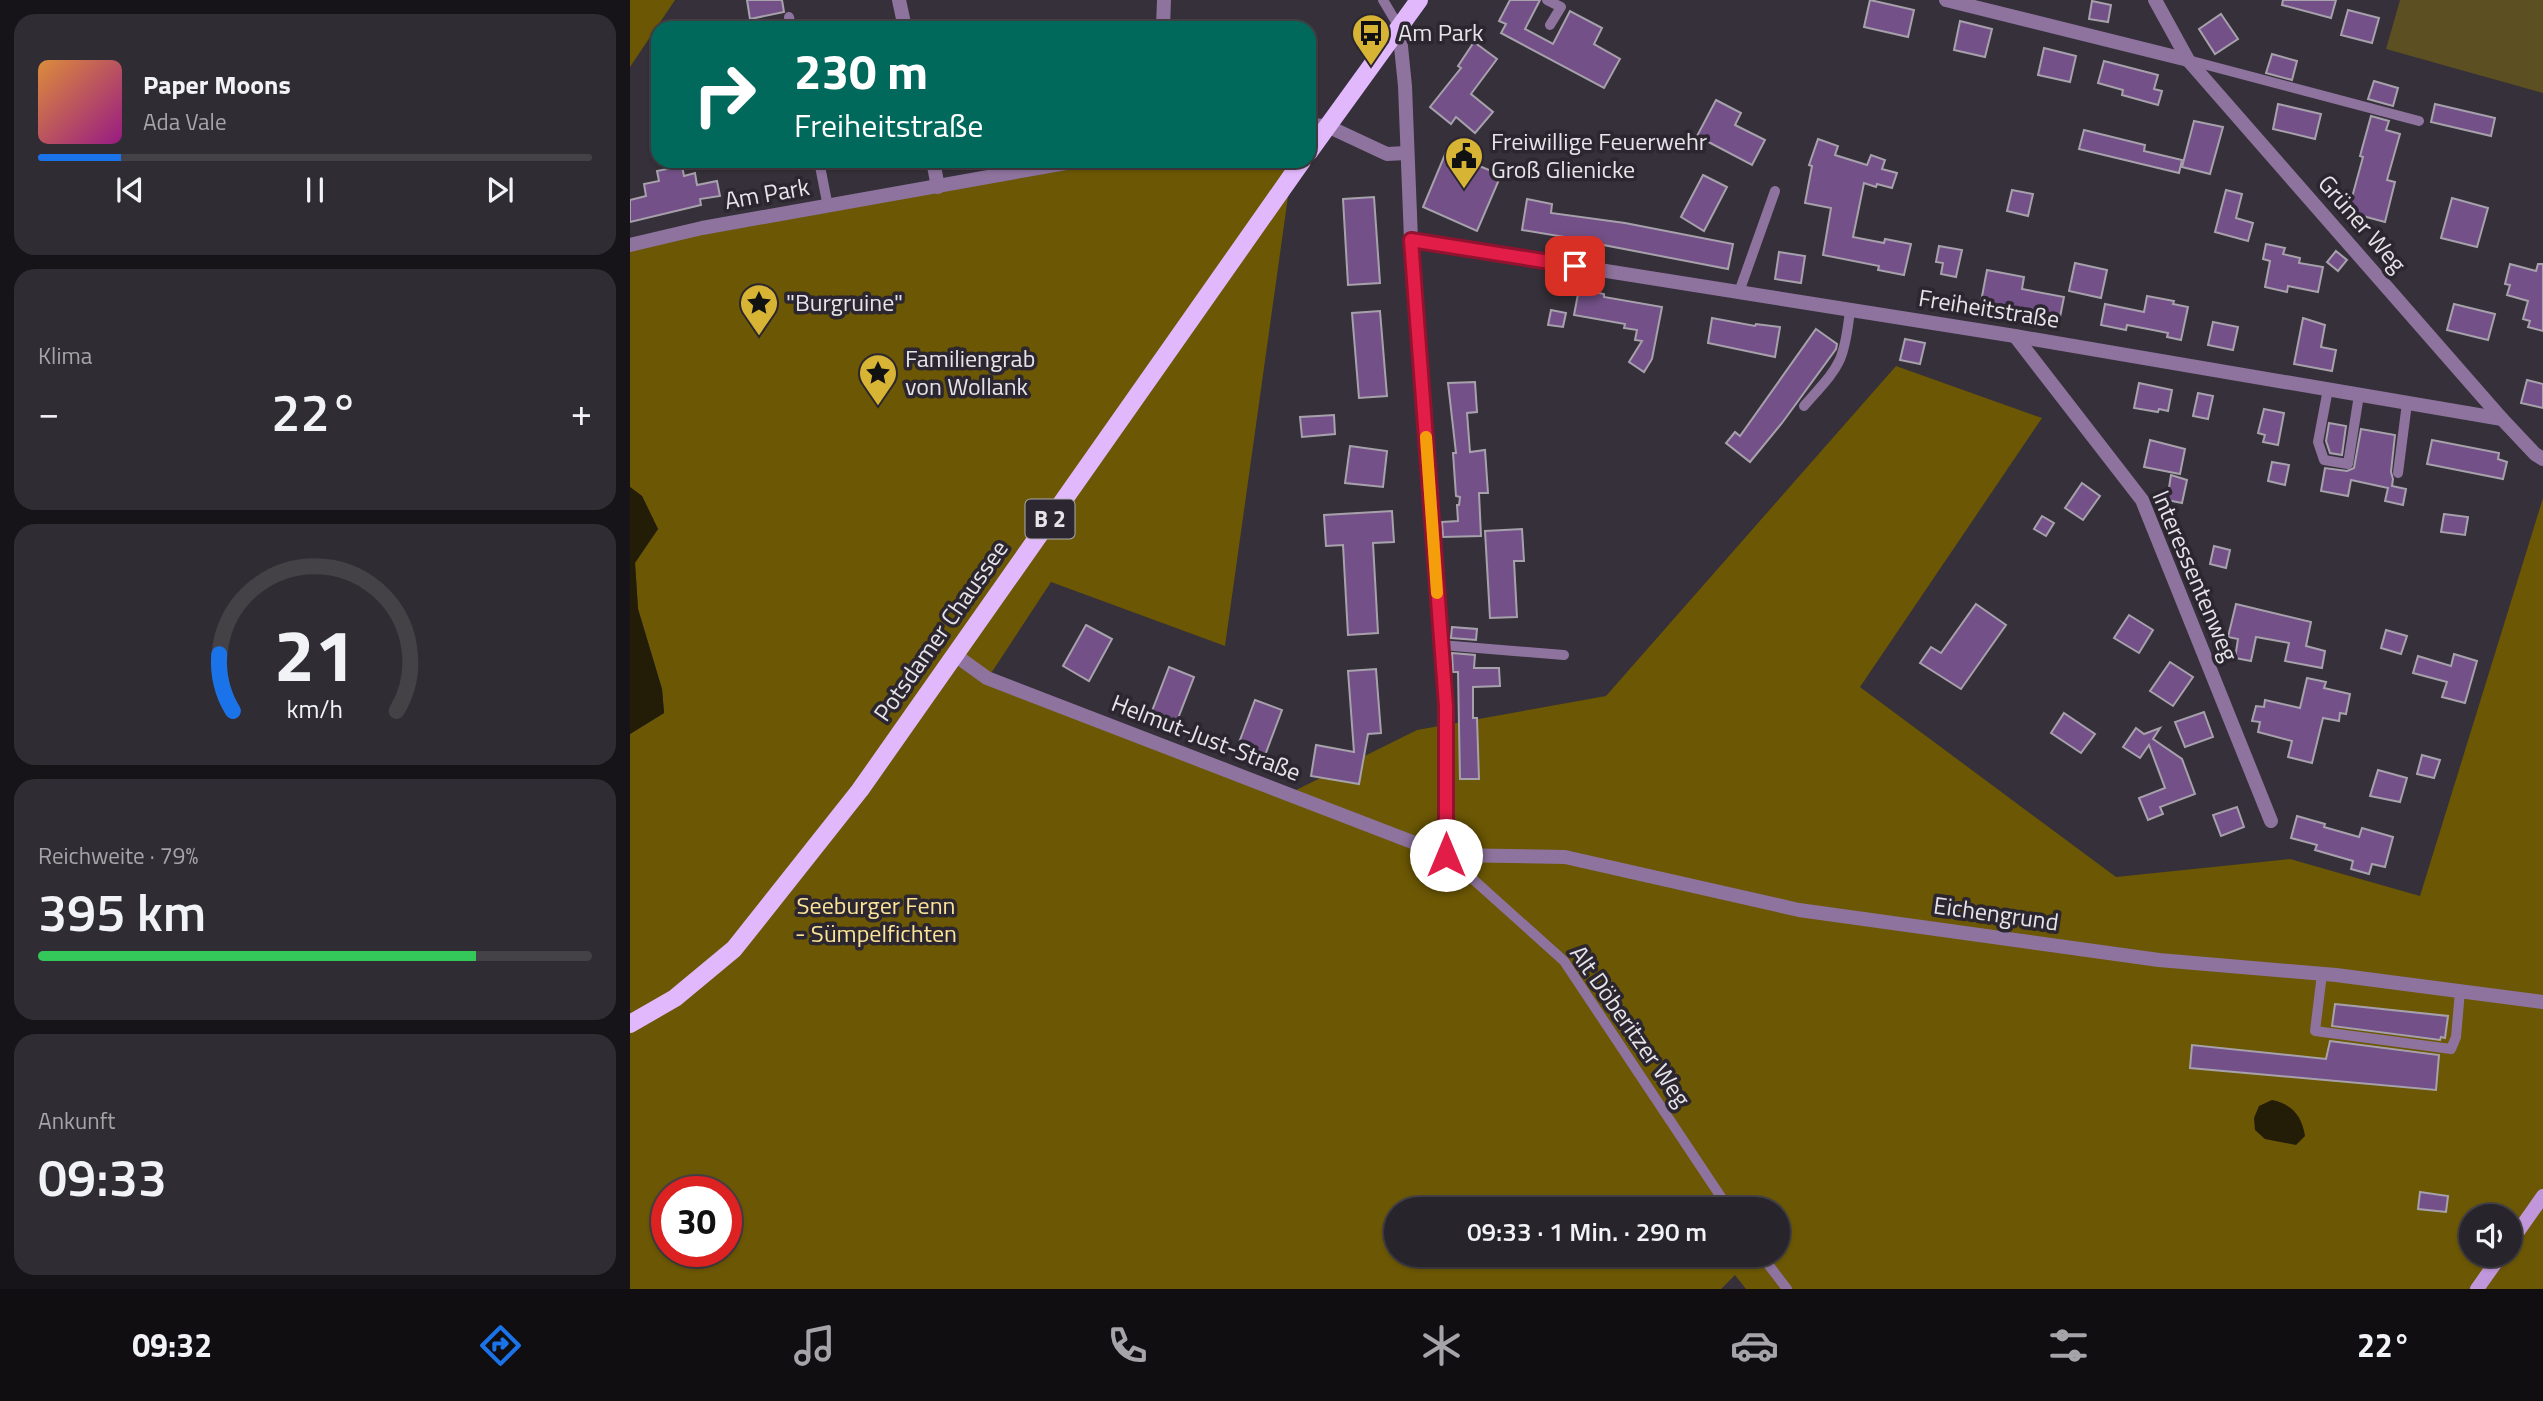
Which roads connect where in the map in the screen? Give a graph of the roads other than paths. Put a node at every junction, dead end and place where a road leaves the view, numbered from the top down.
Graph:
1 (899, 0) edge
2 (1164, 0) edge
3 (1383, 0) edge
4 (1419, 0) edge
5 (1547, 0) edge
6 (1945, 0) edge
7 (2155, 0) edge
8 (904, 21) edge
9 (1163, 21) edge
10 (1550, 25) dead end
11 (1399, 27) junction
12 (2188, 60) junction
13 (2419, 121) dead end
14 (1316, 125) edge
15 (1328, 126) junction
16 (1316, 142) edge
17 (1406, 153) junction
18 (820, 168) edge
19 (934, 168) edge
20 (1040, 168) edge
21 (1297, 168) edge
22 (938, 187) junction
23 (1776, 191) dead end
24 (828, 206) junction
25 (1411, 240) junction
26 (630, 244) edge
27 (1739, 292) junction
28 (1850, 310) junction
29 (2015, 336) junction
30 (2328, 389) junction
31 (2359, 395) junction
32 (2407, 403) junction
33 (1804, 406) dead end
34 (2502, 419) junction
35 (2543, 459) edge
36 (2398, 473) dead end
37 (1441, 645) junction
38 (955, 655) junction
39 (1564, 655) dead end
40 (2271, 821) dead end
41 (1446, 855) junction
42 (2322, 974) junction
43 (2460, 991) junction
44 (2543, 1002) edge
45 (630, 1024) edge
46 (2543, 1196) edge
47 (1721, 1197) edge
48 (2522, 1226) edge
49 (1770, 1267) edge
50 (2493, 1267) edge
51 (1787, 1289) edge
52 (2477, 1289) edge

1 - 8 street
2 - 9 street
3 - 11 lane
4 - 11 main road
5 - 10 lane
6 - 12 street
7 - 12 street, Grüner Weg
11 - 15 main road
11 - 17 street
12 - 13 lane
12 - 34 street, Grüner Weg
14 - 15 street
15 - 16 main road
15 - 17 street
17 - 25 street
18 - 24 lane
19 - 22 street
20 - 22 street, Am Park
21 - 38 main road, Potsdamer Chaussee / B 2
22 - 24 street, Am Park
23 - 27 lane
24 - 26 street, Am Park
25 - 27 street, Freiheitstraße
25 - 37 street
27 - 28 street, Freiheitstraße
28 - 29 street, Freiheitstraße
28 - 33 lane
29 - 30 street, Freiheitstraße
29 - 40 street, Interessentenweg
30 - 31 street, Freiheitstraße
30 - 31 lane
31 - 32 street, Freiheitstraße
32 - 34 street, Freiheitstraße
32 - 36 lane
34 - 35 street
37 - 39 lane
37 - 41 street
38 - 41 street, Helmut-Just-Straße
38 - 45 main road, Potsdamer Chaussee / B 2
41 - 42 street, Eichengrund
41 - 47 lane, Alt Döberitzer Weg
42 - 43 street, Eichengrund
42 - 43 lane
43 - 44 street, Eichengrund
46 - 48 main road
49 - 51 lane
50 - 52 main road

